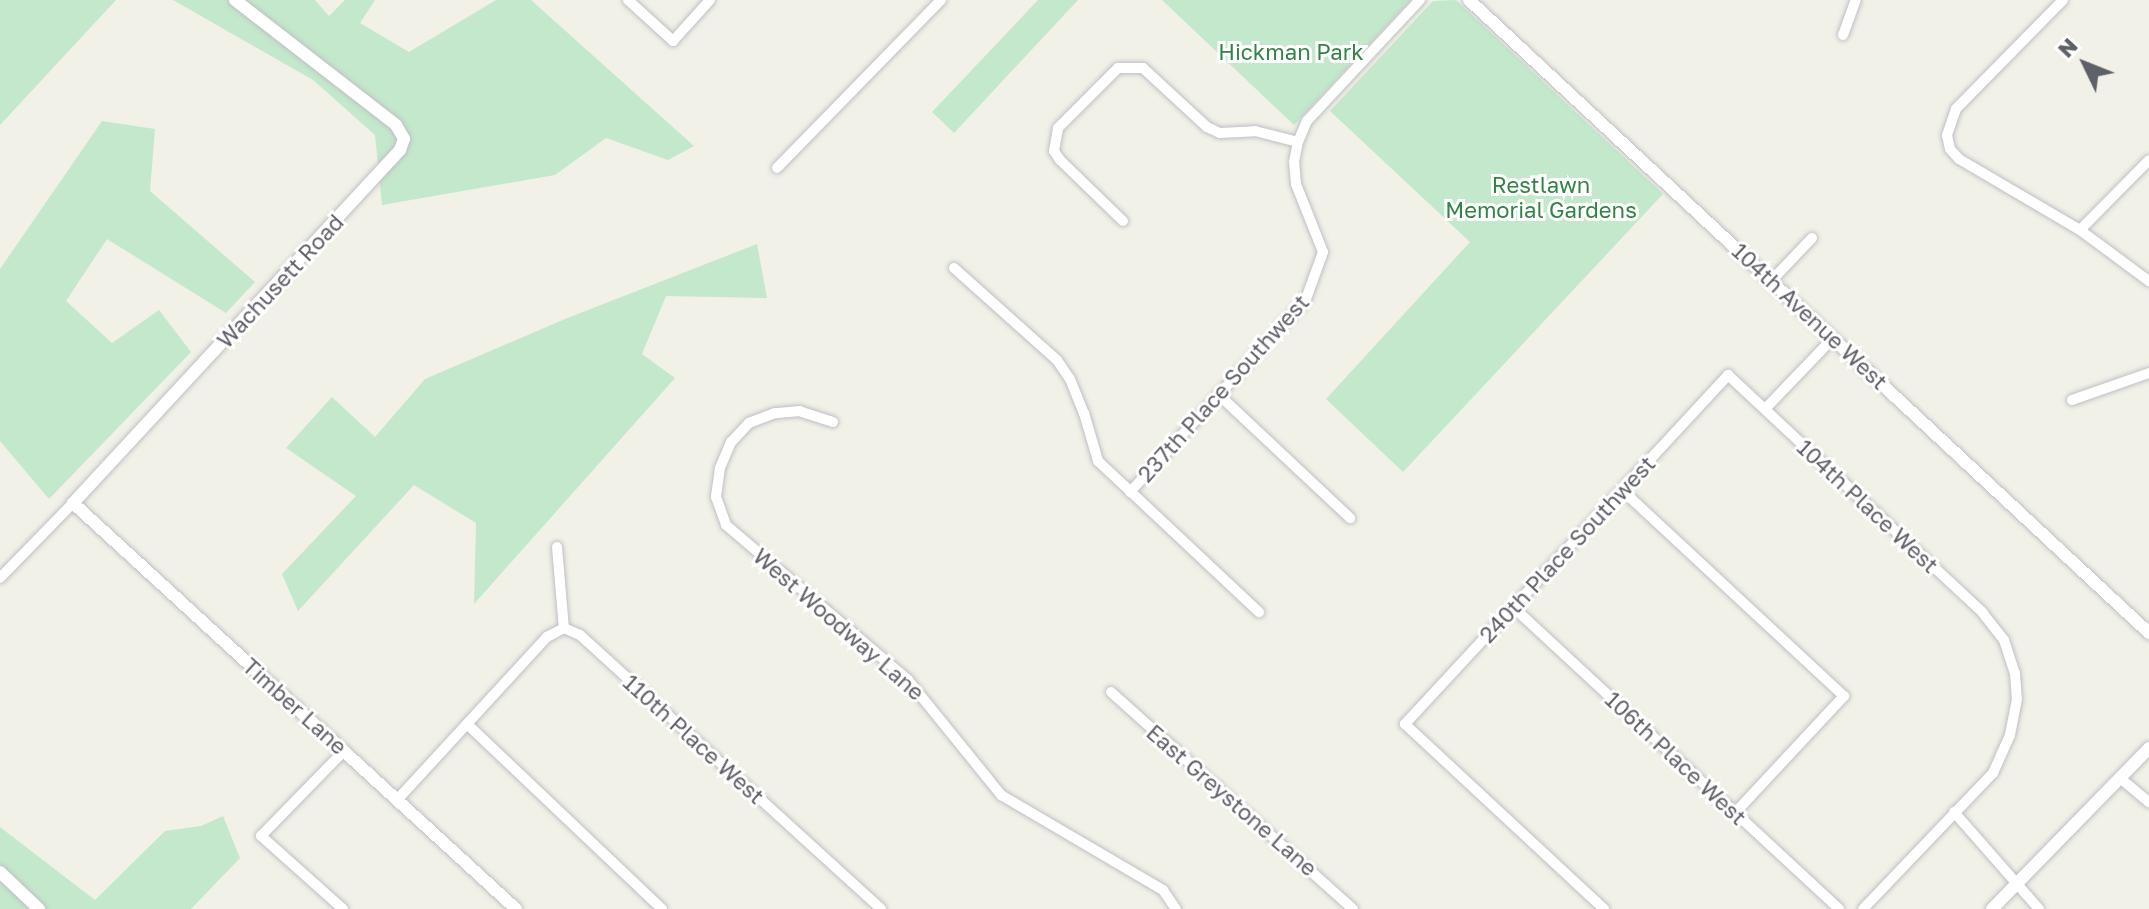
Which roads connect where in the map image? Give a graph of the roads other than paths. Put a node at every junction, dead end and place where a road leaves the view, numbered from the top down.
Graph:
1 (235, 0) edge
2 (628, 0) edge
3 (710, 0) edge
4 (941, 0) edge
5 (1420, 0) edge
6 (1469, 0) edge
7 (1491, 0) edge
8 (1856, 0) edge
9 (2063, 0) edge
10 (1481, 11) junction
11 (1843, 35) dead end
12 (1298, 142) junction
13 (2149, 160) edge
14 (777, 168) dead end
15 (1123, 221) dead end
16 (2080, 230) junction
17 (1812, 238) dead end
18 (954, 268) dead end
19 (1772, 280) junction
20 (2149, 281) edge
21 (1833, 338) junction
22 (2149, 373) edge
23 (1728, 375) joint
24 (1219, 395) junction
25 (2072, 400) dead end
26 (1765, 409) junction
27 (833, 422) dead end
28 (1622, 490) junction
29 (1130, 492) junction
30 (73, 503) junction
31 (1350, 518) dead end
32 (557, 547) dead end
33 (0, 578) edge
34 (1513, 607) junction
35 (1259, 612) dead end
36 (564, 628) junction
37 (2149, 633) edge
38 (1111, 692) dead end
39 (467, 724) junction
40 (2149, 748) edge
41 (344, 751) junction
42 (2120, 778) junction
43 (397, 800) junction
44 (2149, 802) edge
45 (1954, 812) junction
46 (1735, 813) junction
47 (0, 872) edge
48 (2017, 883) junction
49 (39, 909) edge
50 (343, 909) edge
51 (516, 909) edge
52 (662, 909) edge
53 (881, 909) edge
54 (1176, 909) edge
55 (1353, 909) edge
56 (1604, 909) edge
57 (1839, 909) edge
58 (1863, 909) edge
59 (1992, 909) edge
60 (2039, 909) edge

1 - 30 street, Wachusett Road
2 - 3 street
4 - 14 street
5 - 12 street, 237th Place Southwest
6 - 10 street, 104th Avenue West
7 - 10 street
8 - 11 street
9 - 16 street
10 - 19 street, 104th Avenue West
12 - 15 street
12 - 24 street, 237th Place Southwest
13 - 16 street
16 - 20 street
17 - 19 street
18 - 29 street
19 - 21 street, 104th Avenue West
21 - 26 street
21 - 37 street, 104th Avenue West
22 - 25 street
23 - 26 street, 104th Place West
23 - 28 street, 240th Place Southwest
24 - 29 street, 237th Place Southwest
24 - 31 street
26 - 45 street, 104th Place West
27 - 54 street, West Woodway Lane
28 - 34 street, 240th Place Southwest
28 - 46 street
29 - 35 street
30 - 33 street, Wachusett Road
30 - 41 street, Timber Lane
32 - 36 street
34 - 46 street, 106th Place West
34 - 56 street, 240th Place Southwest
36 - 39 street
36 - 53 street, 110th Place West
38 - 55 street, East Greystone Lane
39 - 43 street
39 - 52 street
40 - 42 street
41 - 43 street, Timber Lane
41 - 50 street
42 - 44 street
42 - 48 street
43 - 51 street, Timber Lane
45 - 48 street
45 - 58 street
46 - 57 street, 106th Place West
47 - 49 street
48 - 59 street
48 - 60 street

